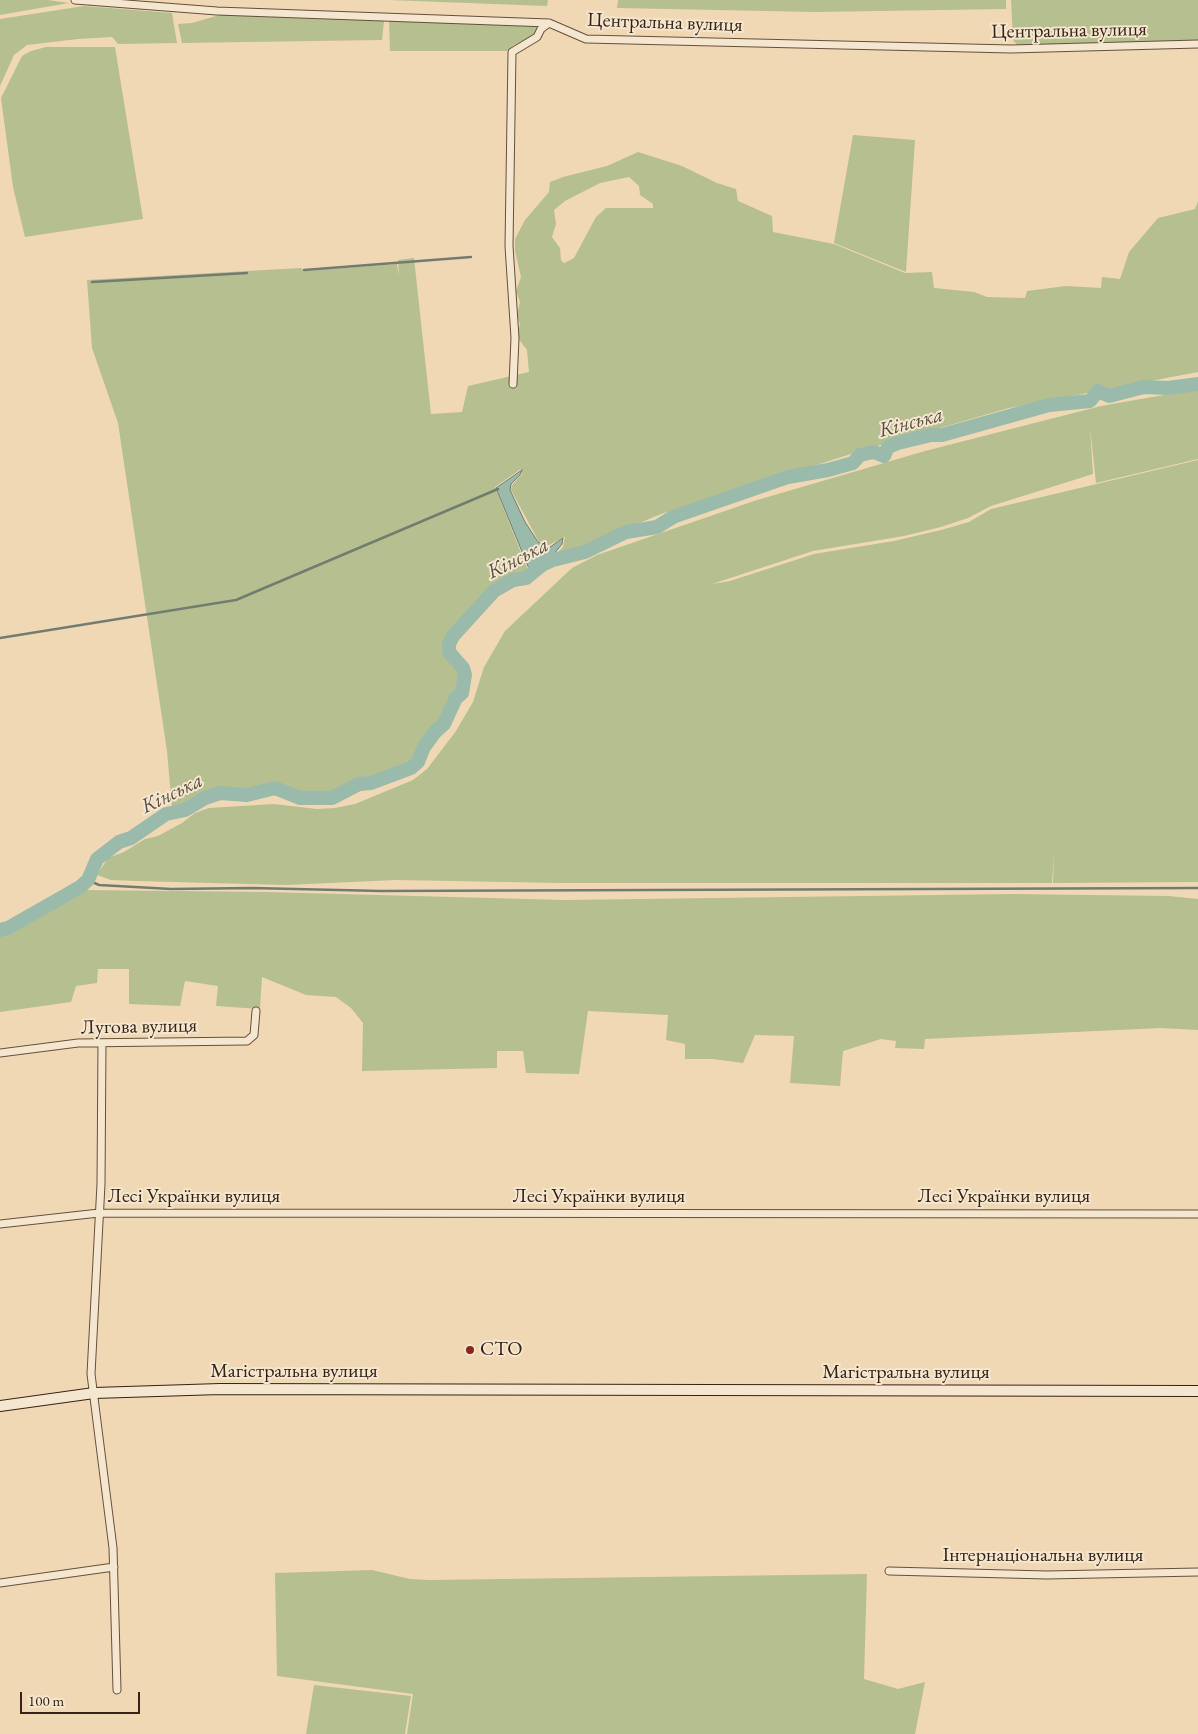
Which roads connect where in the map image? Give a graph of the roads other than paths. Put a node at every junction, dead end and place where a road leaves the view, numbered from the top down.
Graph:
1 (75, 0) edge
2 (549, 23) junction
3 (1198, 44) edge
4 (513, 384) dead end
5 (256, 1011) dead end
6 (102, 1043) junction
7 (0, 1053) edge
8 (99, 1214) junction
9 (1198, 1214) edge
10 (0, 1224) edge
11 (1198, 1391) edge
12 (94, 1393) junction
13 (0, 1406) edge
14 (114, 1567) junction
15 (889, 1571) dead end
16 (1198, 1572) edge
17 (0, 1583) edge
18 (117, 1690) dead end

1 - 2 street, Центральна вулиця
2 - 3 street, Центральна вулиця
2 - 4 street
5 - 6 street, Лугова вулиця
6 - 7 street, Лугова вулиця
6 - 8 street
8 - 9 street, Лесі Українки вулиця
8 - 10 street, Лесі Українки вулиця
8 - 12 street
11 - 12 main road, Магістральна вулиця
12 - 13 main road, Магістральна вулиця
12 - 14 street
14 - 17 street
14 - 18 street
15 - 16 street, Інтернаціональна вулиця

